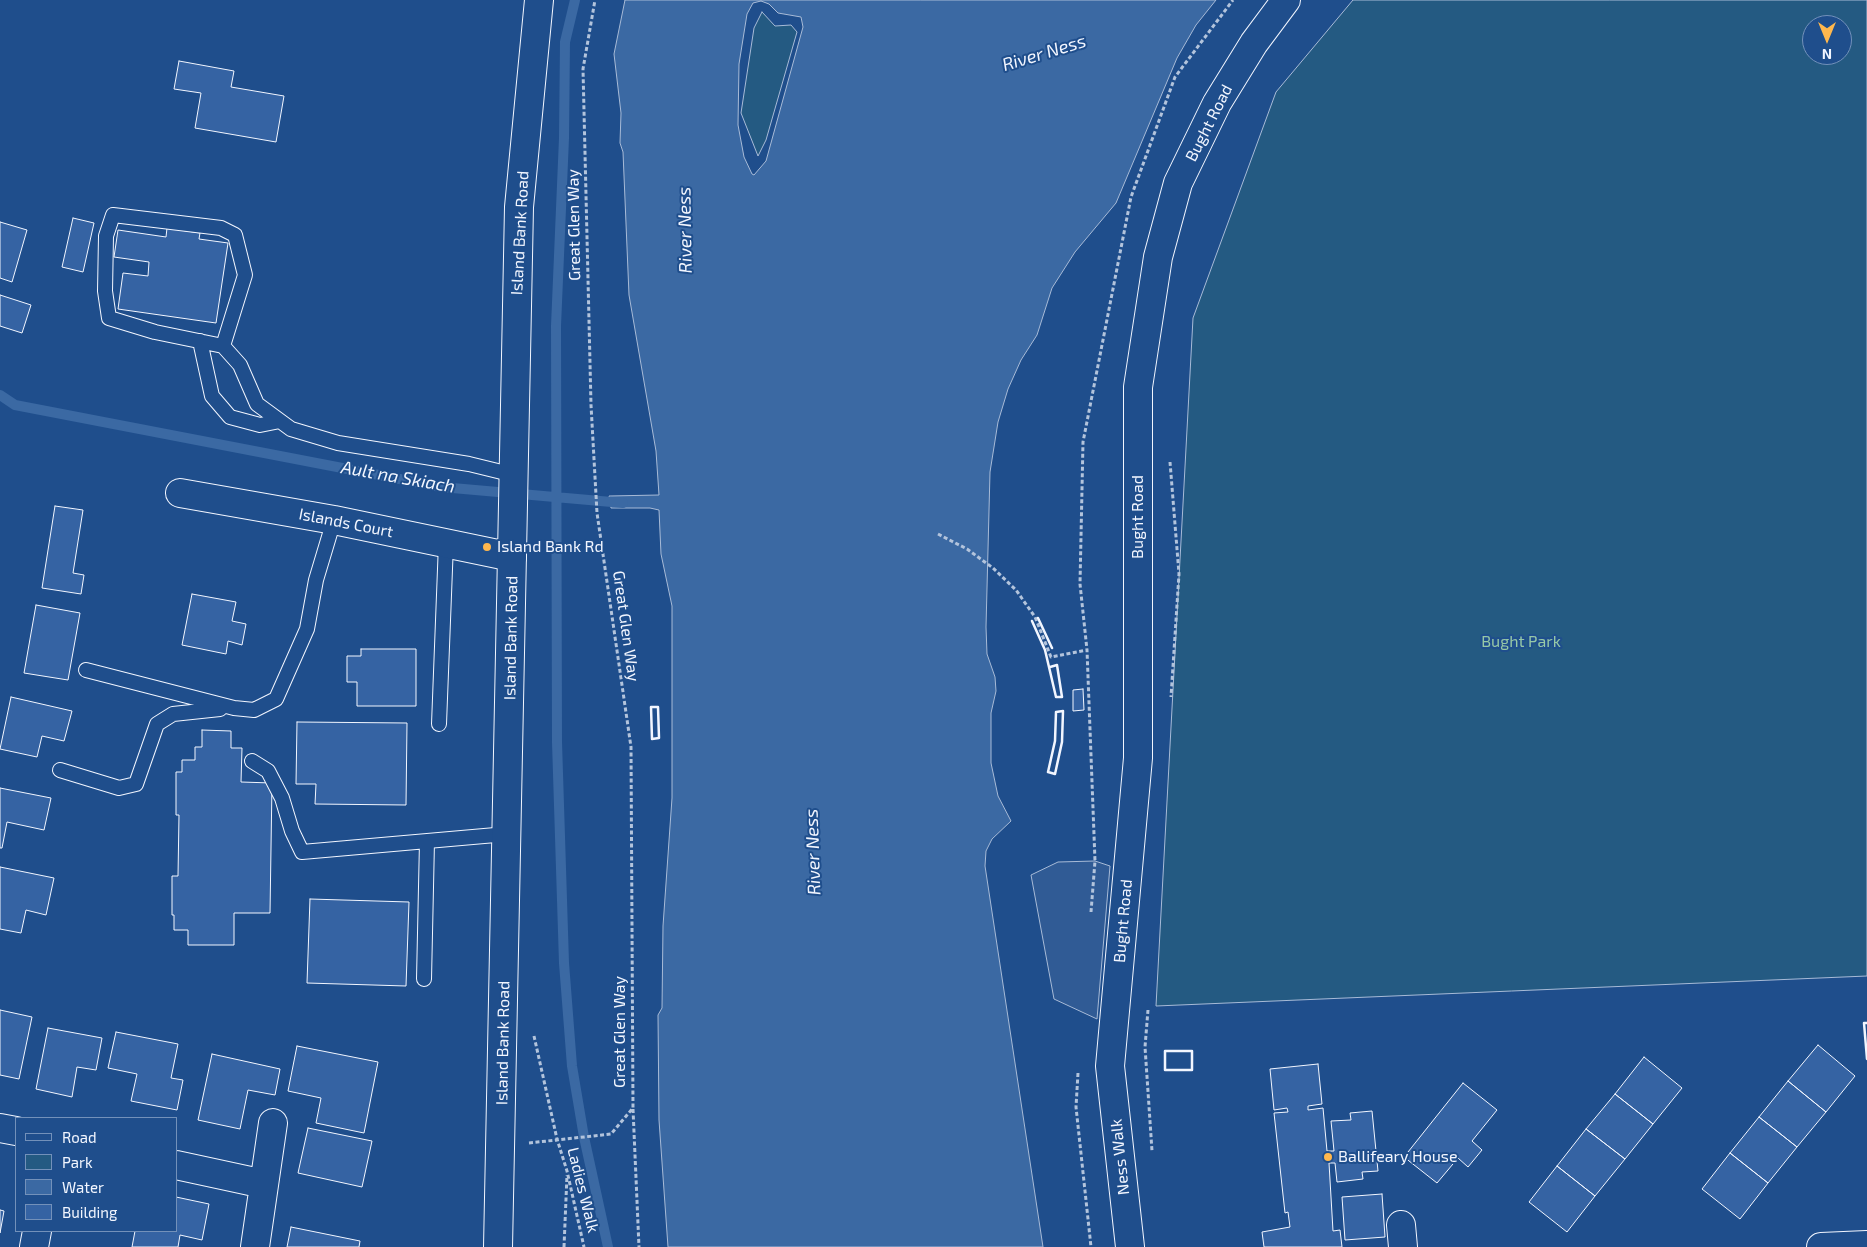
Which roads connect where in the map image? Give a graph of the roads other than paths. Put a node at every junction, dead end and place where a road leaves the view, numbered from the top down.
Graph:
1 (539, 0) edge
2 (1286, 0) edge
3 (200, 341) junction
4 (223, 346) junction
5 (280, 421) junction
6 (514, 479) junction
7 (180, 493) dead end
8 (334, 520) junction
9 (446, 543) junction
10 (512, 557) junction
11 (86, 670) dead end
12 (234, 708) junction
13 (439, 724) dead end
14 (252, 761) dead end
15 (60, 770) dead end
16 (507, 834) junction
17 (427, 841) junction
18 (424, 979) dead end
19 (1110, 1066) joint
20 (273, 1123) dead end
21 (0, 1128) edge
22 (15, 1131) edge
23 (178, 1165) edge
24 (264, 1184) junction
25 (37, 1232) edge
26 (1867, 1245) edge
27 (34, 1247) edge
28 (255, 1247) edge
29 (498, 1247) edge
30 (1130, 1247) edge
31 (1821, 1247) edge

1 - 6 street, Island Bank Road
2 - 19 street, Bught Road
3 - 4 lane
3 - 4 lane
3 - 5 lane
4 - 5 lane
5 - 6 lane
6 - 10 street, Island Bank Road
7 - 8 street, Islands Court
8 - 9 street, Islands Court
8 - 12 lane
9 - 10 street, Islands Court
9 - 13 lane
10 - 16 street, Island Bank Road
11 - 12 lane
12 - 15 lane
14 - 17 lane
16 - 17 lane
16 - 29 street, Island Bank Road
17 - 18 lane
19 - 30 street, Ness Walk
20 - 24 street
21 - 22 street
23 - 24 street
24 - 28 street
25 - 27 street
26 - 31 street

